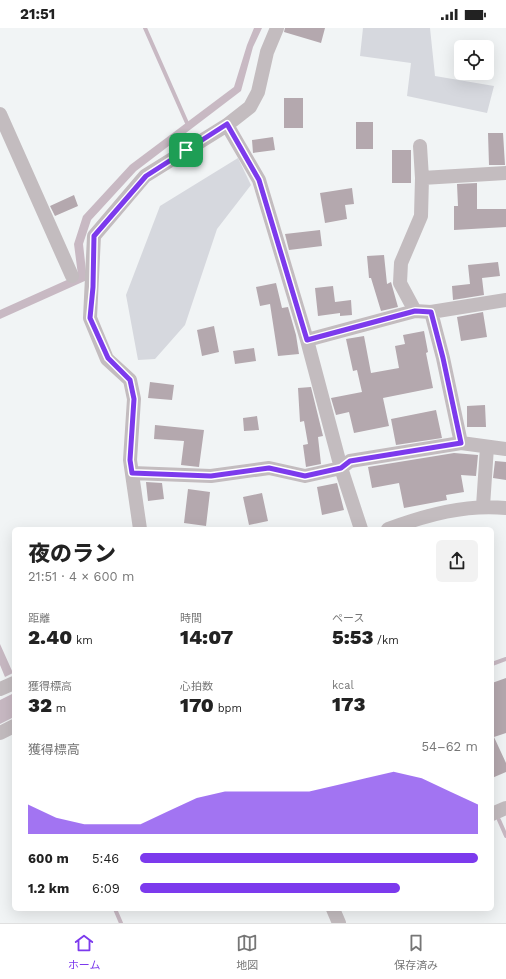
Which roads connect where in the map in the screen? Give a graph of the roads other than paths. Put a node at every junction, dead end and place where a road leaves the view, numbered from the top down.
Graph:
1 (278, 28) edge
2 (0, 114) edge
3 (227, 124) junction
4 (420, 146) dead end
5 (506, 173) edge
6 (422, 178) junction
7 (72, 276) dead end
8 (506, 300) edge
9 (415, 311) junction
10 (431, 312) junction
11 (307, 340) junction
12 (461, 443) junction
13 (487, 447) junction
14 (506, 449) edge
15 (341, 468) junction
16 (132, 473) junction
17 (483, 506) junction
18 (506, 508) edge
19 (140, 527) edge
20 (361, 527) edge
21 (394, 527) edge
22 (12, 684) edge
23 (0, 689) edge
24 (12, 727) edge
25 (0, 733) edge
26 (334, 911) edge
27 (339, 923) edge

1 - 3 street
2 - 7 street
3 - 11 street
3 - 16 street
4 - 6 street
5 - 6 street
6 - 9 street
8 - 10 street
9 - 10 street
9 - 11 street
10 - 12 street
11 - 15 street
12 - 13 street
12 - 15 street
13 - 14 street
13 - 17 street
15 - 16 street
15 - 20 street
16 - 19 street
17 - 18 street
17 - 21 street
22 - 23 street
24 - 25 street
26 - 27 street

